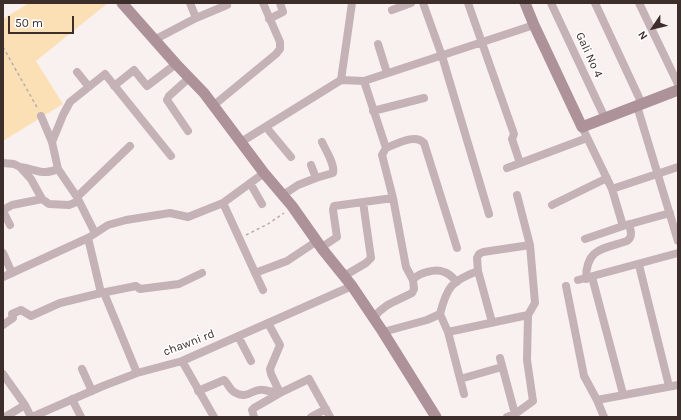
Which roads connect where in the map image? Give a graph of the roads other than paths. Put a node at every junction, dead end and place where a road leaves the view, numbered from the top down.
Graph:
1 (122, 3) edge
2 (190, 3) edge
3 (226, 3) edge
4 (263, 3) edge
5 (280, 3) edge
6 (352, 3) edge
7 (411, 3) edge
8 (424, 3) edge
9 (468, 3) edge
10 (525, 3) edge
11 (551, 3) edge
12 (595, 3) edge
13 (639, 3) edge
14 (392, 10) dead end
15 (196, 18) junction
16 (269, 19) junction
17 (534, 25) junction
18 (154, 40) junction
19 (481, 42) junction
20 (378, 44) dead end
21 (442, 56) junction
22 (176, 64) junction
23 (76, 72) dead end
24 (387, 74) junction
25 (189, 78) junction
26 (341, 80) junction
27 (364, 81) junction
28 (678, 84) edge
29 (114, 86) junction
30 (89, 87) junction
31 (678, 90) edge
32 (424, 98) dead end
33 (214, 104) junction
34 (639, 105) junction
35 (373, 111) junction
36 (41, 116) road end
37 (605, 118) junction
38 (266, 126) junction
39 (582, 127) junction
40 (188, 131) dead end
41 (587, 138) junction
42 (52, 142) junction
43 (241, 142) junction
44 (322, 142) dead end
45 (130, 146) dead end
46 (386, 148) junction
47 (171, 156) dead end
48 (291, 157) dead end
49 (520, 163) junction
50 (3, 164) edge
51 (311, 165) dead end
52 (20, 167) junction
53 (678, 167) edge
54 (507, 168) dead end
55 (58, 169) junction
56 (264, 173) junction
57 (658, 173) junction
58 (316, 178) junction
59 (607, 178) junction
60 (250, 183) junction
61 (612, 189) junction
62 (283, 195) junction
63 (517, 195) dead end
64 (392, 198) junction
65 (42, 199) junction
66 (78, 199) junction
67 (363, 202) junction
68 (223, 203) junction
69 (262, 204) dead end
70 (552, 205) dead end
71 (3, 211) edge
72 (670, 213) junction
73 (489, 214) dead end
74 (675, 221) edge
75 (10, 225) dead end
76 (626, 225) junction
77 (95, 233) junction
78 (88, 238) junction
79 (585, 239) dead end
80 (678, 241) edge
81 (320, 244) junction
82 (530, 246) junction
83 (457, 248) dead end
84 (3, 253) edge
85 (678, 254) edge
86 (639, 265) junction
87 (478, 271) junction
88 (12, 273) junction
89 (255, 273) junction
90 (202, 274) dead end
91 (344, 276) junction
92 (3, 277) edge
93 (585, 278) junction
94 (413, 280) junction
95 (457, 282) junction
96 (352, 286) junction
97 (566, 286) dead end
98 (263, 290) dead end
99 (103, 293) junction
100 (440, 314) junction
101 (528, 315) junction
102 (373, 318) junction
103 (492, 322) junction
104 (268, 323) junction
105 (3, 325) edge
106 (383, 332) junction
107 (448, 332) junction
108 (238, 336) junction
109 (500, 358) dead end
110 (182, 361) junction
111 (251, 361) dead end
112 (502, 367) junction
113 (82, 369) dead end
114 (137, 373) junction
115 (3, 375) edge
116 (460, 379) junction
117 (678, 385) edge
118 (669, 386) junction
119 (92, 390) junction
120 (198, 391) junction
121 (279, 391) junction
122 (464, 394) dead end
123 (623, 394) junction
124 (72, 399) junction
125 (597, 400) junction
126 (25, 405) junction
127 (328, 413) edge
128 (511, 415) edge
129 (210, 416) edge
130 (5, 417) edge
131 (31, 417) edge
132 (81, 417) edge
133 (254, 417) edge
134 (311, 417) edge
135 (436, 417) edge
136 (604, 417) edge

1 - 18 street
2 - 15 street
3 - 15 street
4 - 16 street
5 - 16 street
6 - 26 street
7 - 14 street
8 - 21 street
9 - 19 street
10 - 17 street
11 - 37 street, Gali No 4
12 - 34 street
13 - 28 street
15 - 18 street
16 - 33 street
17 - 19 street
17 - 39 street
18 - 22 street
19 - 21 street
19 - 49 street
20 - 24 street
21 - 24 street
21 - 73 street
22 - 25 street
22 - 29 street
23 - 30 street
24 - 27 street
25 - 33 street
25 - 40 street
26 - 27 street
26 - 38 street
27 - 35 street
29 - 30 street
29 - 47 street
30 - 42 street
31 - 34 street
32 - 35 street
33 - 43 street
34 - 37 street
34 - 57 street
35 - 46 street
36 - 42 street
37 - 39 street
38 - 43 street
38 - 48 street
39 - 41 street
41 - 49 street
41 - 59 street
42 - 55 street
43 - 56 street
44 - 58 street
45 - 66 street
46 - 64 street
46 - 83 street
49 - 54 street
50 - 52 street
51 - 58 street
52 - 55 street
52 - 65 street
53 - 57 street
55 - 66 street
56 - 60 street
56 - 62 street
57 - 61 street
57 - 72 street
58 - 62 street
59 - 61 street
59 - 70 street
60 - 68 street
60 - 69 street
61 - 76 street
62 - 81 street
63 - 82 street
64 - 67 street
64 - 94 street
65 - 66 street
65 - 71 street
66 - 77 street
67 - 81 street
67 - 91 street
68 - 77 street
68 - 89 street
71 - 75 street
72 - 74 street
72 - 76 street
74 - 80 street
76 - 79 street
76 - 93 street
77 - 78 street
78 - 88 street
78 - 99 street
81 - 89 street
81 - 91 street
82 - 87 street
82 - 101 street
84 - 88 street
85 - 86 street
86 - 93 street
86 - 118 street
87 - 95 street
87 - 103 street
88 - 92 street
89 - 98 street
90 - 99 street
91 - 96 street
93 - 123 street
94 - 95 street
94 - 102 street
95 - 100 street
96 - 102 street
96 - 104 street, chawni rd
97 - 125 street
99 - 105 street
99 - 114 street
100 - 106 street
100 - 107 street
101 - 103 street
101 - 128 street
102 - 106 street
103 - 107 street
104 - 108 street, chawni rd
104 - 121 street
106 - 135 street
107 - 116 street
108 - 110 street, chawni rd
108 - 111 street
109 - 112 street
110 - 114 street, chawni rd
110 - 120 street
112 - 116 street
112 - 128 street
113 - 119 street
114 - 119 street, chawni rd
115 - 126 street, chawni rd
116 - 122 street
117 - 118 street
118 - 123 street
119 - 124 street, chawni rd
120 - 121 street
120 - 129 street
121 - 127 street
121 - 133 street
123 - 125 street
124 - 131 street, chawni rd
124 - 132 street
125 - 136 street
126 - 130 street
126 - 131 street, chawni rd
127 - 134 street

